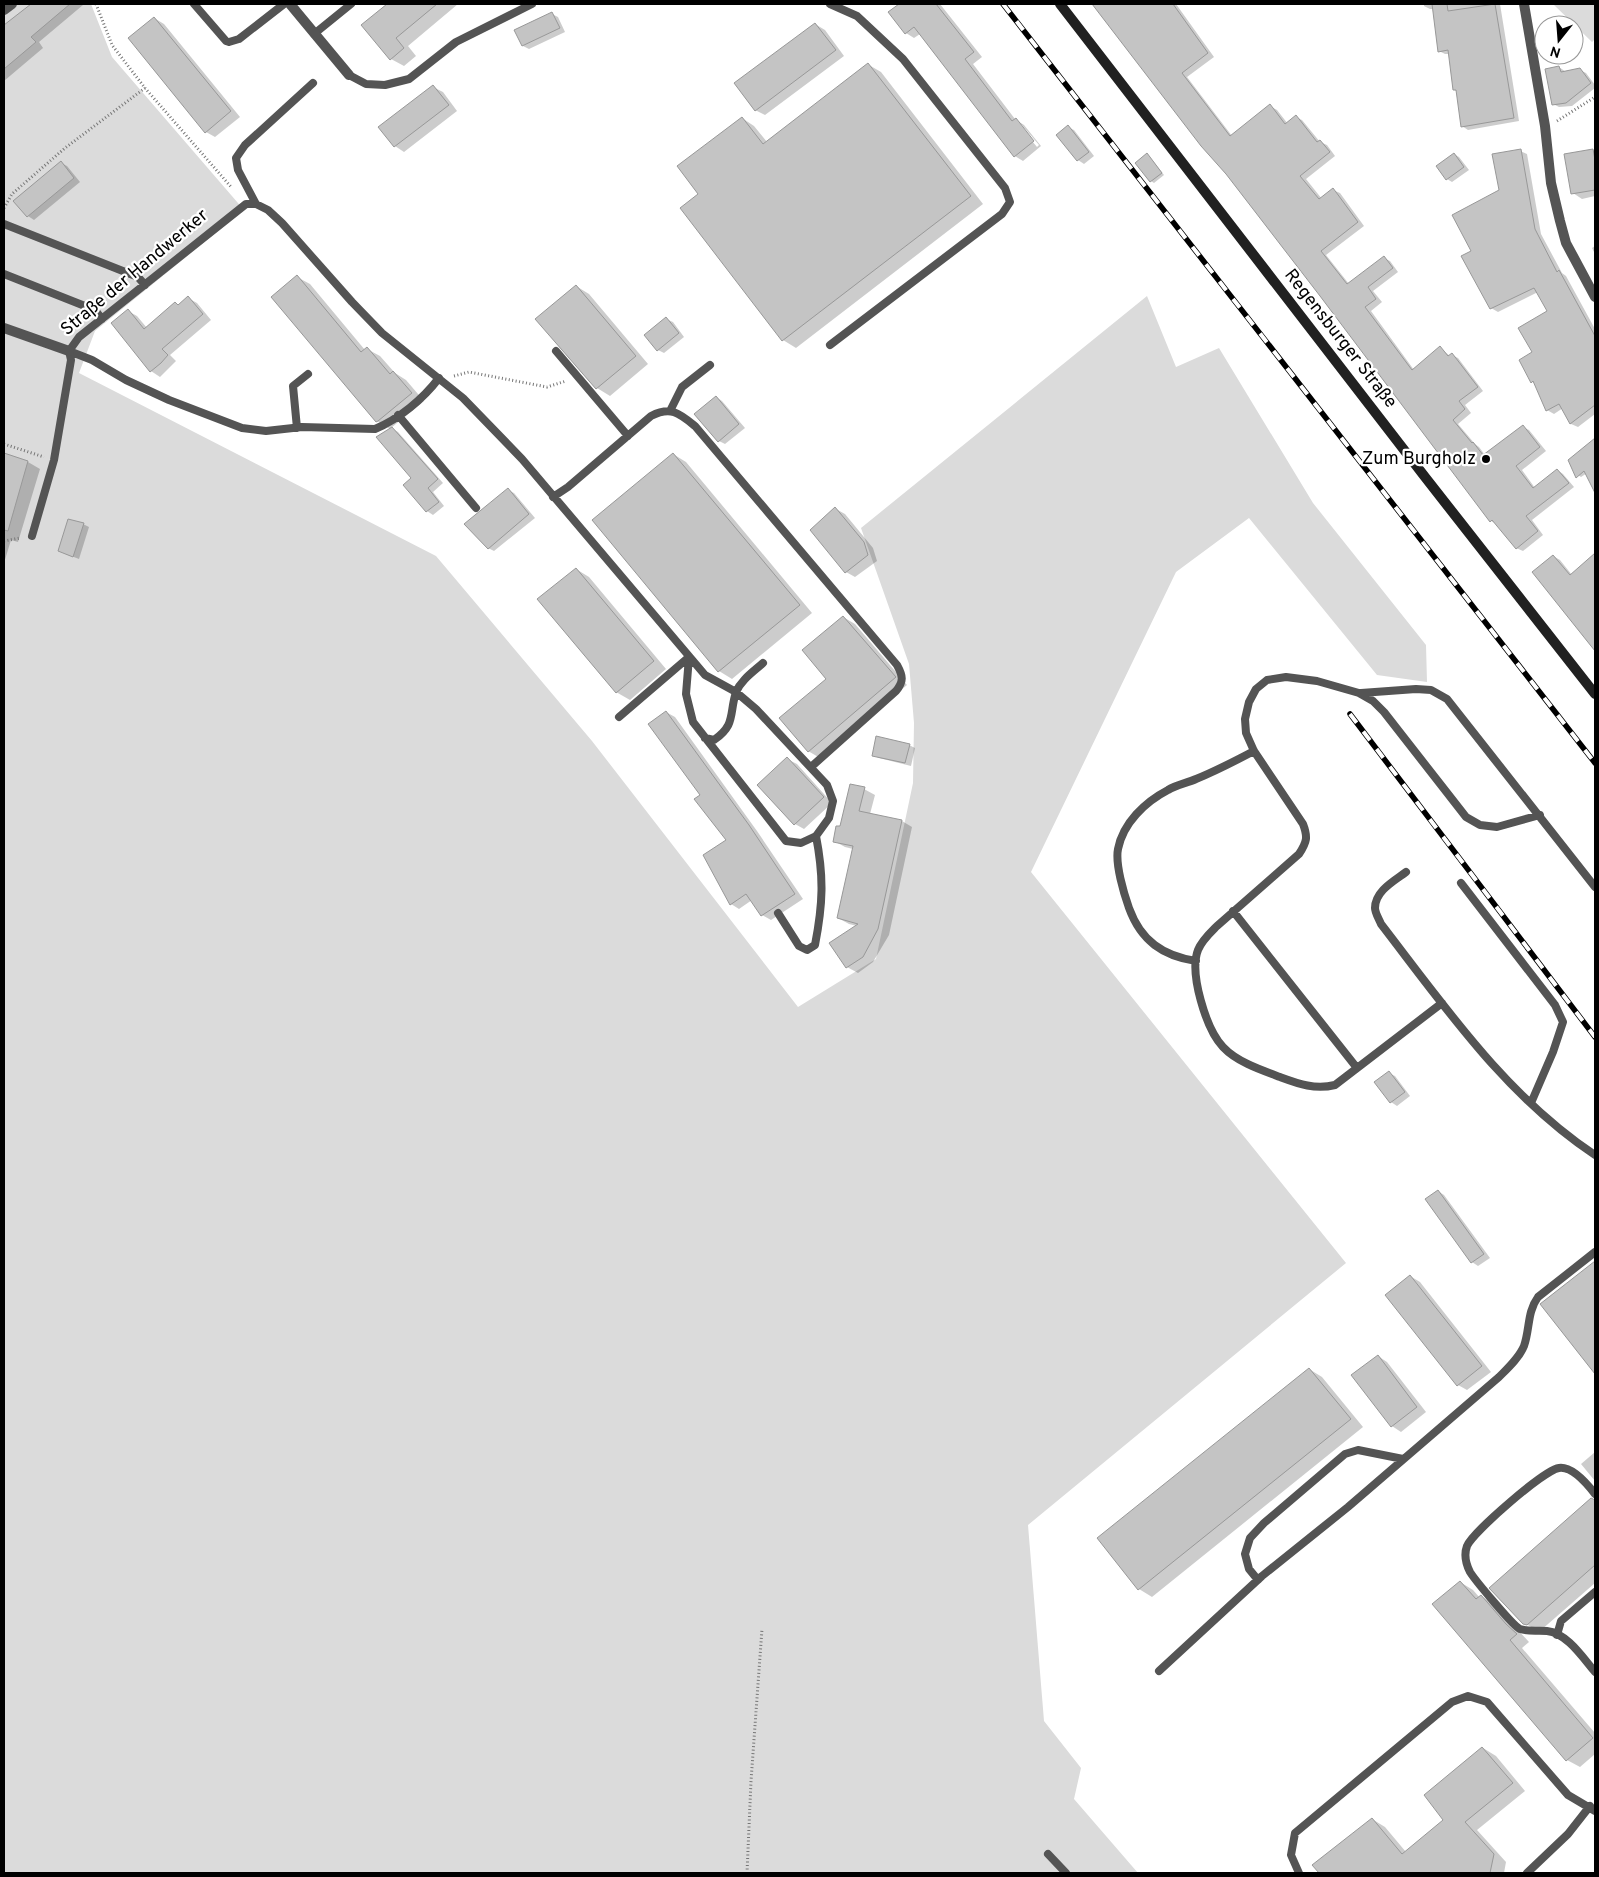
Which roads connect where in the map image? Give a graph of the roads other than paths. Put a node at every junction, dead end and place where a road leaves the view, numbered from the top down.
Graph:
1 (12, 4) edge
2 (194, 4) edge
3 (284, 4) edge
4 (290, 4) edge
5 (351, 4) edge
6 (532, 4) edge
7 (830, 4) edge
8 (1060, 4) edge
9 (1524, 4) edge
10 (4, 10) edge
11 (314, 34) junction
12 (349, 75) joint
13 (314, 82) dead end
14 (256, 204) junction
15 (4, 224) edge
16 (4, 274) edge
17 (145, 284) junction
18 (1595, 297) edge
19 (102, 319) junction
20 (4, 328) edge
21 (830, 345) dead end
22 (69, 351) junction
23 (556, 351) dead end
24 (710, 365) dead end
25 (308, 374) dead end
26 (441, 380) junction
27 (670, 411) junction
28 (398, 415) junction
29 (297, 428) junction
30 (628, 436) junction
31 (554, 497) junction
32 (476, 508) dead end
33 (32, 536) dead end
34 (689, 657) junction
35 (763, 663) dead end
36 (736, 692) junction
37 (1359, 693) junction
38 (1595, 694) edge
39 (619, 717) dead end
40 (706, 738) junction
41 (1254, 751) junction
42 (811, 767) junction
43 (1540, 815) junction
44 (816, 836) junction
45 (1406, 872) dead end
46 (1461, 883) dead end
47 (1595, 887) edge
48 (1233, 911) junction
49 (778, 913) dead end
50 (1196, 961) junction
51 (1442, 1003) junction
52 (1357, 1068) junction
53 (1531, 1103) junction
54 (1595, 1155) edge
55 (1595, 1252) edge
56 (1403, 1459) junction
57 (1595, 1494) edge
58 (1258, 1580) junction
59 (1595, 1592) edge
60 (1557, 1635) junction
61 (1159, 1671) dead end
62 (1595, 1672) edge
63 (1592, 1809) edge
64 (1048, 1854) dead end
65 (1066, 1873) edge
66 (1299, 1873) edge
67 (1527, 1873) edge

1 - 10 street
2 - 3 lane
4 - 11 street
5 - 11 lane
6 - 12 lane
7 - 21 lane
8 - 38 main road, Regensburger Straße
9 - 18 street
11 - 12 street
13 - 14 lane
14 - 17 lane, Straße der Handwerker
14 - 26 lane
15 - 17 lane
16 - 19 lane
17 - 19 lane, Straße der Handwerker
19 - 22 lane, Straße der Handwerker
20 - 22 street, Straße der Handwerker
22 - 29 lane
22 - 33 lane
23 - 30 lane
24 - 27 lane
25 - 29 lane
26 - 28 lane
26 - 31 lane
27 - 30 lane
27 - 42 lane
28 - 29 lane
28 - 32 lane
30 - 31 lane
31 - 34 lane
34 - 36 lane
34 - 39 lane
34 - 40 lane
35 - 36 lane
36 - 40 lane
36 - 42 lane
37 - 41 lane
37 - 43 lane
37 - 43 lane
40 - 44 lane
41 - 48 lane
41 - 50 lane
42 - 44 lane
43 - 47 lane
44 - 49 lane
45 - 51 lane
46 - 53 lane
48 - 50 lane
48 - 52 lane
50 - 52 lane
51 - 52 lane
51 - 53 lane
53 - 54 lane
55 - 56 lane
56 - 58 lane
56 - 58 lane
57 - 60 lane
58 - 61 lane
59 - 60 lane
60 - 62 lane
63 - 66 lane
63 - 67 lane
64 - 65 lane

